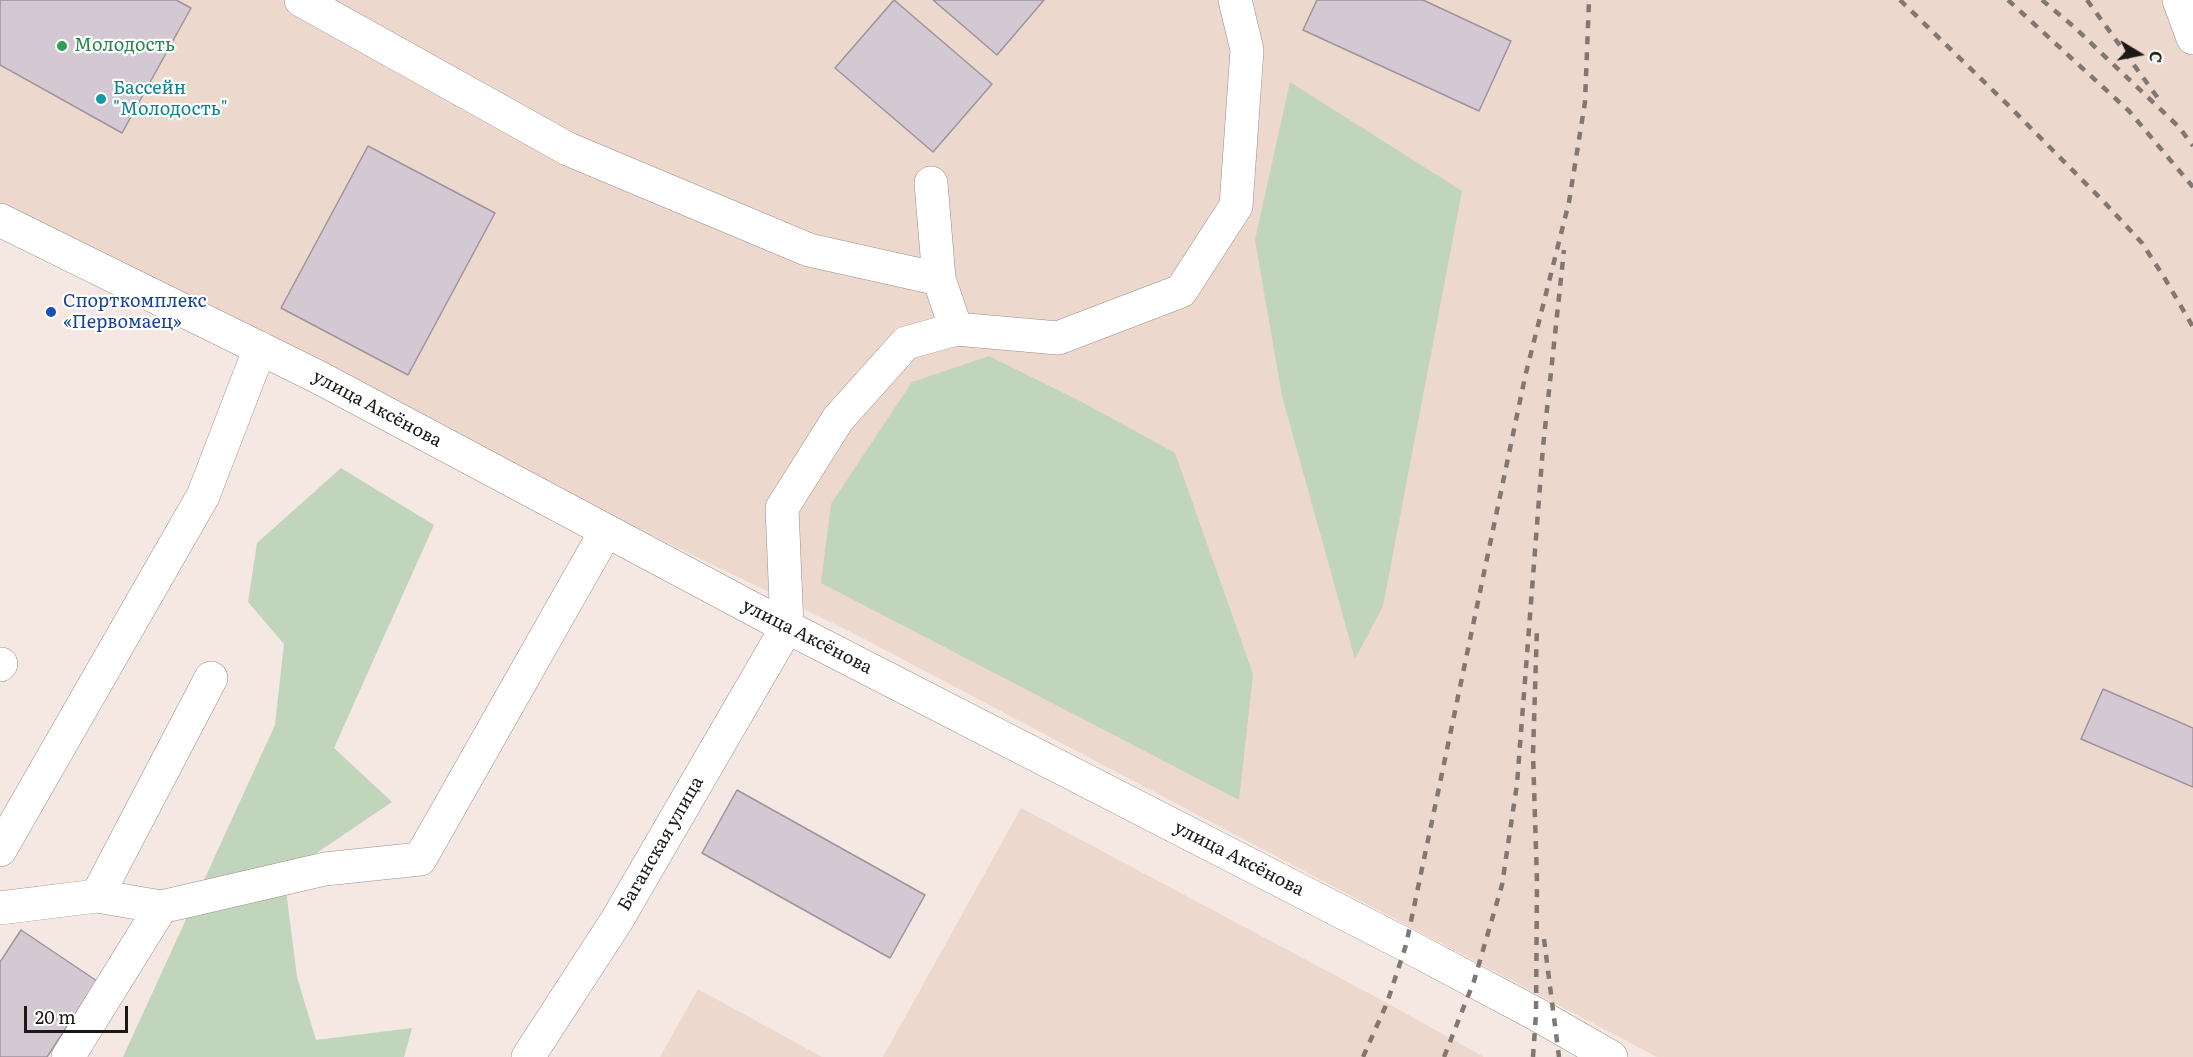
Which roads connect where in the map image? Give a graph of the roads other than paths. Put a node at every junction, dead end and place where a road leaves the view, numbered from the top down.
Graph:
1 (301, 0) edge
2 (1235, 0) edge
3 (2179, 0) edge
4 (2193, 38) edge
5 (931, 183) dead end
6 (3, 229) edge
7 (939, 279) junction
8 (956, 329) junction
9 (260, 348) junction
10 (606, 531) junction
11 (787, 627) junction
12 (211, 678) dead end
13 (0, 850) edge
14 (97, 896) junction
15 (161, 907) junction
16 (0, 908) edge
17 (68, 1057) edge
18 (528, 1057) edge
19 (1611, 1057) edge

1 - 7 street
2 - 8 street
3 - 4 street
5 - 7 street
6 - 9 street, улица Аксёнова
7 - 8 street
8 - 11 street
9 - 10 street, улица Аксёнова
9 - 13 street
10 - 11 street, улица Аксёнова
10 - 15 street
11 - 18 street, Баганская улица
11 - 19 street, улица Аксёнова
12 - 14 street
14 - 15 street
14 - 16 street
15 - 17 street

